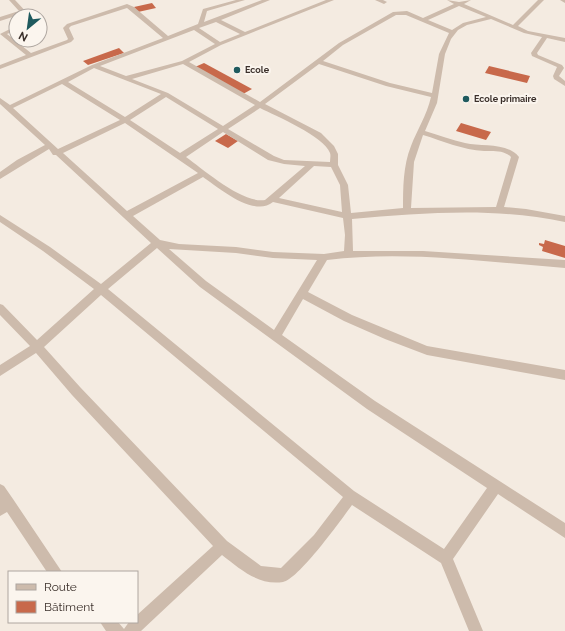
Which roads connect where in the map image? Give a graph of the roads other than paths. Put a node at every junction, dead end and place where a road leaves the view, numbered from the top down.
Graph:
1 (12, 0) edge
2 (242, 0) edge
3 (267, 0) edge
4 (331, 0) edge
5 (450, 0) edge
6 (468, 0) edge
7 (541, 0) edge
8 (458, 4) junction
9 (19, 8) edge
10 (489, 18) junction
11 (217, 20) junction
12 (422, 20) junction
13 (197, 27) junction
14 (514, 27) junction
15 (8, 32) edge
16 (452, 32) junction
17 (245, 34) junction
18 (545, 37) junction
19 (8, 38) edge
20 (168, 39) junction
21 (565, 40) edge
22 (219, 44) junction
23 (22, 48) edge
24 (30, 54) junction
25 (317, 61) junction
26 (184, 62) junction
27 (94, 66) junction
28 (0, 67) edge
29 (127, 78) junction
30 (62, 81) junction
31 (565, 84) edge
32 (166, 94) junction
33 (435, 96) junction
34 (0, 100) edge
35 (261, 104) junction
36 (9, 108) junction
37 (125, 120) junction
38 (222, 130) junction
39 (422, 132) junction
40 (53, 149) junction
41 (180, 158) junction
42 (311, 165) junction
43 (334, 165) junction
44 (202, 174) junction
45 (0, 176) edge
46 (272, 199) junction
47 (499, 210) junction
48 (407, 211) junction
49 (127, 215) junction
50 (348, 216) junction
51 (0, 218) edge
52 (565, 219) edge
53 (157, 244) junction
54 (348, 254) junction
55 (324, 257) junction
56 (565, 264) edge
57 (101, 289) junction
58 (302, 294) junction
59 (0, 308) edge
60 (276, 336) junction
61 (37, 347) junction
62 (0, 371) edge
63 (565, 375) edge
64 (496, 486) junction
65 (0, 490) edge
66 (351, 496) junction
67 (4, 507) edge
68 (565, 531) edge
69 (222, 546) junction
70 (446, 558) junction
71 (54, 571) edge
72 (108, 623) edge
73 (117, 631) edge
74 (130, 631) edge
75 (476, 631) edge

1 - 9 street
2 - 13 street
3 - 11 street
4 - 17 street
5 - 8 street
6 - 8 street
7 - 14 street
8 - 10 street
8 - 12 street
10 - 14 street
10 - 16 street
11 - 13 street
11 - 17 street
12 - 16 street
12 - 25 street
13 - 20 street
13 - 22 street
14 - 18 street
15 - 19 street
16 - 33 street
17 - 22 street
18 - 21 street
18 - 31 street
20 - 24 street
20 - 27 street
22 - 26 street
23 - 24 street
24 - 28 street
25 - 33 street
25 - 35 street
26 - 29 street
26 - 35 street
27 - 29 street
27 - 30 street
29 - 32 street
30 - 36 street
30 - 37 street
32 - 37 street
32 - 38 street
33 - 39 street
34 - 36 street
35 - 38 street
35 - 43 street
36 - 40 street
37 - 40 street
37 - 41 street
38 - 41 street
38 - 42 street
39 - 47 street
39 - 48 street
40 - 45 street
40 - 49 street
41 - 44 street
42 - 43 street
42 - 46 street
43 - 50 street
44 - 46 street
44 - 49 street
46 - 50 street
47 - 48 street
47 - 52 street
48 - 50 street
49 - 53 street
50 - 54 street
51 - 57 street
53 - 55 street
53 - 57 street
53 - 60 street
54 - 55 street
54 - 56 street
55 - 58 street
57 - 61 street
57 - 66 street
58 - 60 street
58 - 63 street
59 - 61 street
60 - 64 street
61 - 62 street
61 - 69 street
64 - 68 street
64 - 70 street
65 - 67 street
66 - 69 street
66 - 70 street
67 - 71 street
69 - 74 street
70 - 75 street
72 - 73 street

